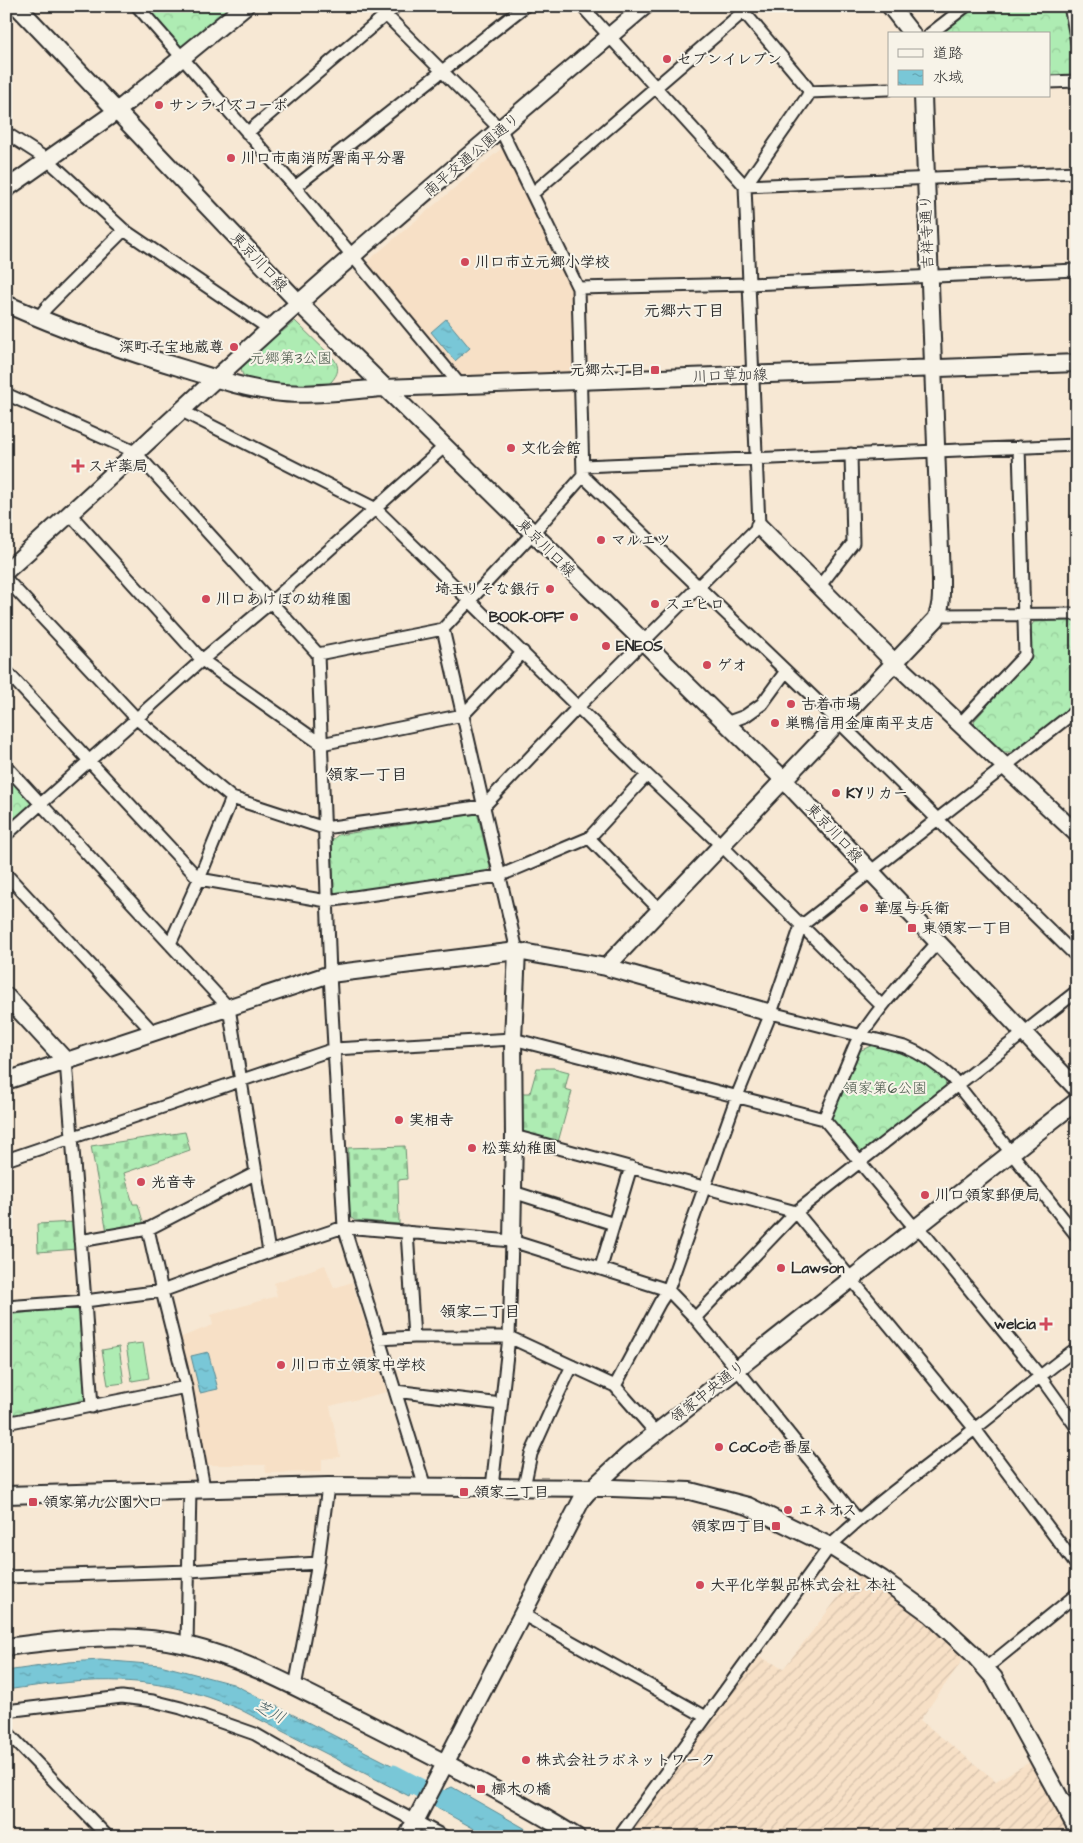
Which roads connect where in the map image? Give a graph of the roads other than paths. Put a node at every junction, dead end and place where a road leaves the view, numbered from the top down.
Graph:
1 (17, 6) edge
2 (137, 6) edge
3 (245, 6) edge
4 (377, 6) edge
5 (396, 6) edge
6 (525, 6) edge
7 (582, 6) edge
8 (645, 6) edge
9 (890, 6) edge
10 (966, 6) edge
11 (1070, 6) edge
12 (747, 9) edge
13 (386, 15) junction
14 (910, 32) edge
15 (933, 32) edge
16 (609, 37) junction
17 (1077, 42) edge
18 (181, 57) junction
19 (442, 71) junction
20 (1077, 81) edge
21 (1050, 82) edge
22 (655, 87) junction
23 (888, 89) edge
24 (808, 92) junction
25 (923, 98) edge
26 (117, 111) junction
27 (501, 130) junction
28 (6, 133) edge
29 (248, 133) junction
30 (48, 160) junction
31 (1077, 172) edge
32 (925, 179) junction
33 (746, 186) junction
34 (295, 187) junction
35 (6, 189) edge
36 (532, 192) junction
37 (124, 230) junction
38 (353, 255) junction
39 (1077, 270) edge
40 (928, 276) junction
41 (749, 284) junction
42 (578, 288) junction
43 (298, 303) junction
44 (6, 304) edge
45 (38, 318) junction
46 (271, 330) junction
47 (1077, 363) edge
48 (932, 368) junction
49 (753, 375) junction
50 (216, 379) junction
51 (581, 381) junction
52 (461, 386) junction
53 (384, 388) junction
54 (6, 394) edge
55 (180, 410) junction
56 (1077, 445) edge
57 (444, 447) junction
58 (1019, 447) junction
59 (935, 451) junction
60 (135, 452) junction
61 (851, 454) junction
62 (756, 458) junction
63 (583, 471) junction
64 (376, 509) junction
65 (70, 514) junction
66 (759, 526) junction
67 (532, 534) junction
68 (6, 570) edge
69 (6, 579) edge
70 (698, 586) junction
71 (819, 587) junction
72 (470, 600) junction
73 (271, 602) junction
74 (1024, 614) junction
75 (1077, 614) edge
76 (938, 615) junction
77 (443, 629) junction
78 (643, 642) junction
79 (523, 652) junction
80 (318, 654) junction
81 (202, 660) junction
82 (895, 663) junction
83 (6, 671) edge
84 (786, 672) junction
85 (578, 707) junction
86 (1077, 710) edge
87 (463, 715) junction
88 (137, 719) junction
89 (839, 722) junction
90 (726, 723) junction
91 (960, 724) junction
92 (321, 744) junction
93 (90, 761) junction
94 (1005, 765) junction
95 (6, 766) edge
96 (647, 775) junction
97 (783, 779) junction
98 (232, 798) junction
99 (41, 804) junction
100 (484, 806) junction
101 (936, 820) junction
102 (324, 828) junction
103 (1077, 834) edge
104 (6, 835) edge
105 (589, 838) junction
106 (721, 845) junction
107 (870, 872) junction
108 (6, 874) edge
109 (499, 876) junction
110 (199, 879) junction
111 (327, 901) junction
112 (660, 910) junction
113 (801, 926) junction
114 (937, 943) junction
115 (170, 944) junction
116 (517, 951) junction
117 (1077, 957) edge
118 (606, 967) junction
119 (330, 974) junction
120 (1077, 991) edge
121 (6, 996) edge
122 (882, 1006) junction
123 (229, 1008) junction
124 (771, 1014) junction
125 (153, 1032) junction
126 (1024, 1033) junction
127 (861, 1035) junction
128 (513, 1039) junction
129 (334, 1049) junction
130 (66, 1061) junction
131 (6, 1081) edge
132 (240, 1082) junction
133 (958, 1085) junction
134 (1077, 1089) edge
135 (737, 1096) junction
136 (1077, 1101) edge
137 (824, 1119) junction
138 (514, 1136) junction
139 (72, 1138) junction
140 (1010, 1154) junction
141 (6, 1160) edge
142 (860, 1162) junction
143 (631, 1167) junction
144 (256, 1173) junction
145 (706, 1187) junction
146 (513, 1192) junction
147 (796, 1212) junction
148 (614, 1224) junction
149 (916, 1227) junction
150 (344, 1228) junction
151 (148, 1229) junction
152 (407, 1232) junction
153 (1077, 1236) edge
154 (512, 1240) junction
155 (80, 1241) junction
156 (269, 1252) junction
157 (601, 1268) junction
158 (852, 1278) junction
159 (162, 1290) junction
160 (668, 1290) junction
161 (85, 1300) junction
162 (6, 1307) edge
163 (696, 1318) junction
164 (414, 1337) junction
165 (509, 1337) junction
166 (379, 1339) junction
167 (1077, 1348) edge
168 (572, 1366) junction
169 (737, 1369) junction
170 (1039, 1375) junction
171 (615, 1386) junction
172 (186, 1387) junction
173 (395, 1391) junction
174 (501, 1404) junction
175 (92, 1407) junction
176 (6, 1423) edge
177 (1077, 1428) edge
178 (975, 1429) junction
179 (656, 1433) junction
180 (328, 1486) junction
181 (425, 1487) junction
182 (492, 1487) junction
183 (524, 1487) junction
184 (197, 1488) junction
185 (593, 1488) junction
186 (6, 1495) edge
187 (858, 1520) junction
188 (830, 1546) junction
189 (318, 1563) junction
190 (1077, 1566) edge
191 (189, 1571) junction
192 (6, 1577) edge
193 (1077, 1594) edge
194 (522, 1614) junction
195 (187, 1645) junction
196 (6, 1647) edge
197 (986, 1668) junction
198 (295, 1687) junction
199 (6, 1712) edge
200 (706, 1717) junction
201 (6, 1731) edge
202 (442, 1766) junction
203 (1071, 1803) edge
204 (416, 1818) junction
205 (1077, 1829) edge
206 (108, 1837) edge
207 (406, 1837) edge
208 (446, 1837) edge
209 (577, 1837) edge
210 (619, 1837) edge

1 - 26 street, 東京川口線
2 - 18 street
3 - 18 street
4 - 13 street
5 - 13 street
6 - 19 street
7 - 16 street
8 - 16 street, 南平交通公園通り
9 - 14 street
10 - 15 street
11 - 17 street
12 - 22 street
12 - 24 street
13 - 19 street
13 - 29 street
16 - 22 street
16 - 27 street, 南平交通公園通り
18 - 26 street
18 - 29 street
19 - 27 street
19 - 34 street
20 - 21 street
22 - 33 street
22 - 36 street
23 - 24 street
24 - 33 street
25 - 32 street, 吉祥寺通り
26 - 30 street
26 - 43 street, 東京川口線
27 - 36 street
27 - 38 street, 南平交通公園通り
28 - 30 street
29 - 34 street
30 - 35 street
30 - 37 street
31 - 32 street
32 - 33 street
32 - 40 street, 吉祥寺通り
33 - 41 street
34 - 38 street
36 - 42 street
37 - 45 street
37 - 46 street
38 - 43 street, 南平交通公園通り
38 - 52 street
39 - 40 street
40 - 41 street
40 - 48 street, 吉祥寺通り
41 - 42 street
41 - 49 street
42 - 51 street
43 - 46 street, 南平交通公園通り
43 - 53 street, 東京川口線
44 - 45 street, 川口草加線
45 - 50 street, 川口草加線
46 - 50 street, 南平交通公園通り
47 - 48 street, 川口草加線
48 - 49 street, 川口草加線
48 - 59 street, 吉祥寺通り
49 - 51 street, 川口草加線
49 - 62 street
50 - 53 street, 川口草加線
50 - 55 street, 南平交通公園通り
51 - 52 street, 川口草加線
51 - 63 street
52 - 53 street, 川口草加線
53 - 57 street, 東京川口線
54 - 60 street
55 - 60 street, 南平交通公園通り
55 - 64 street
56 - 58 street
57 - 64 street
57 - 67 street, 東京川口線
58 - 59 street
58 - 74 street
59 - 61 street
59 - 76 street, 吉祥寺通り
60 - 65 street, 南平交通公園通り
60 - 73 street
61 - 62 street
61 - 71 street
62 - 63 street
62 - 66 street
63 - 67 street
63 - 70 street
64 - 72 street
64 - 73 street
65 - 68 street, 南平交通公園通り
65 - 81 street
66 - 70 street
66 - 71 street
67 - 72 street
67 - 78 street, 東京川口線
69 - 88 street
70 - 78 street
70 - 84 street
71 - 82 street
72 - 77 street
72 - 79 street
73 - 80 street
73 - 81 street
74 - 75 street
74 - 76 street
74 - 91 street
76 - 82 street
77 - 80 street
77 - 87 street
78 - 85 street
78 - 90 street, 東京川口線
79 - 85 street
79 - 87 street
80 - 92 street
81 - 88 street
81 - 92 street
82 - 89 street
82 - 91 street
83 - 93 street
84 - 89 street
84 - 90 street
85 - 96 street
85 - 100 street
86 - 94 street
87 - 92 street
87 - 100 street
88 - 93 street
88 - 98 street
89 - 97 street
89 - 101 street
90 - 97 street, 東京川口線
91 - 94 street
92 - 102 street
93 - 99 street
93 - 110 street
94 - 101 street
94 - 103 street
95 - 99 street
96 - 105 street
96 - 106 street
97 - 106 street
97 - 107 street, 東京川口線
98 - 102 street
98 - 110 street
99 - 104 street
99 - 115 street
100 - 102 street
100 - 109 street
101 - 107 street
101 - 117 street
102 - 111 street
105 - 109 street
105 - 112 street
106 - 112 street
106 - 113 street
107 - 113 street
107 - 114 street, 東京川口線
108 - 125 street
109 - 111 street
109 - 116 street
110 - 111 street
110 - 115 street
111 - 119 street
112 - 118 street
113 - 122 street
113 - 124 street
114 - 122 street
114 - 126 street, 東京川口線
115 - 123 street
116 - 118 street
116 - 119 street
116 - 128 street
118 - 124 street
119 - 123 street
119 - 129 street
120 - 126 street
121 - 130 street
122 - 127 street
123 - 125 street
123 - 132 street
124 - 127 street
124 - 135 street
125 - 130 street
126 - 133 street
126 - 134 street, 東京川口線
127 - 133 street
127 - 137 street
128 - 129 street
128 - 135 street
128 - 138 street
129 - 132 street
129 - 150 street
130 - 131 street
130 - 139 street
132 - 139 street
132 - 144 street
133 - 140 street
133 - 142 street
135 - 137 street
135 - 145 street
136 - 140 street, 領家中央通り
137 - 142 street
138 - 143 street
138 - 146 street
139 - 141 street
139 - 155 street
140 - 149 street, 領家中央通り
140 - 153 street
142 - 147 street
142 - 149 street
143 - 145 street
143 - 148 street
144 - 151 street
144 - 156 street
145 - 147 street
145 - 160 street
146 - 148 street
146 - 154 street
147 - 158 street
147 - 163 street
148 - 157 street
149 - 158 street, 領家中央通り
149 - 170 street
150 - 152 street
150 - 156 street
150 - 166 street
151 - 155 street
151 - 159 street
152 - 154 street
152 - 164 street
154 - 157 street
154 - 165 street
155 - 161 street
156 - 159 street
157 - 160 street
158 - 169 street, 領家中央通り
158 - 178 street
159 - 161 street
159 - 172 street
160 - 163 street
160 - 171 street
161 - 162 street
161 - 175 street
163 - 169 street
164 - 165 street
164 - 166 street
165 - 168 street
165 - 174 street
166 - 173 street
167 - 170 street
168 - 171 street
168 - 183 street
169 - 179 street, 領家中央通り
169 - 187 street
170 - 177 street
170 - 178 street
171 - 179 street
172 - 175 street
172 - 184 street
173 - 174 street
173 - 181 street
174 - 182 street
175 - 176 street
178 - 187 street
178 - 190 street
179 - 185 street, 領家中央通り
180 - 181 street
180 - 184 street
180 - 189 street
181 - 182 street
182 - 183 street
183 - 185 street
184 - 186 street
184 - 191 street
185 - 188 street
185 - 194 street, 領家中央通り
187 - 188 street
188 - 197 street
188 - 200 street
189 - 191 street
189 - 198 street
191 - 192 street
191 - 195 street
193 - 197 street
194 - 200 street
194 - 202 street, 領家中央通り
195 - 196 street
195 - 198 street
197 - 203 street
198 - 202 street
199 - 204 street
200 - 210 street
201 - 206 street
202 - 204 street, 領家中央通り
202 - 209 street
203 - 205 street
204 - 207 street, 領家中央通り
204 - 208 street

